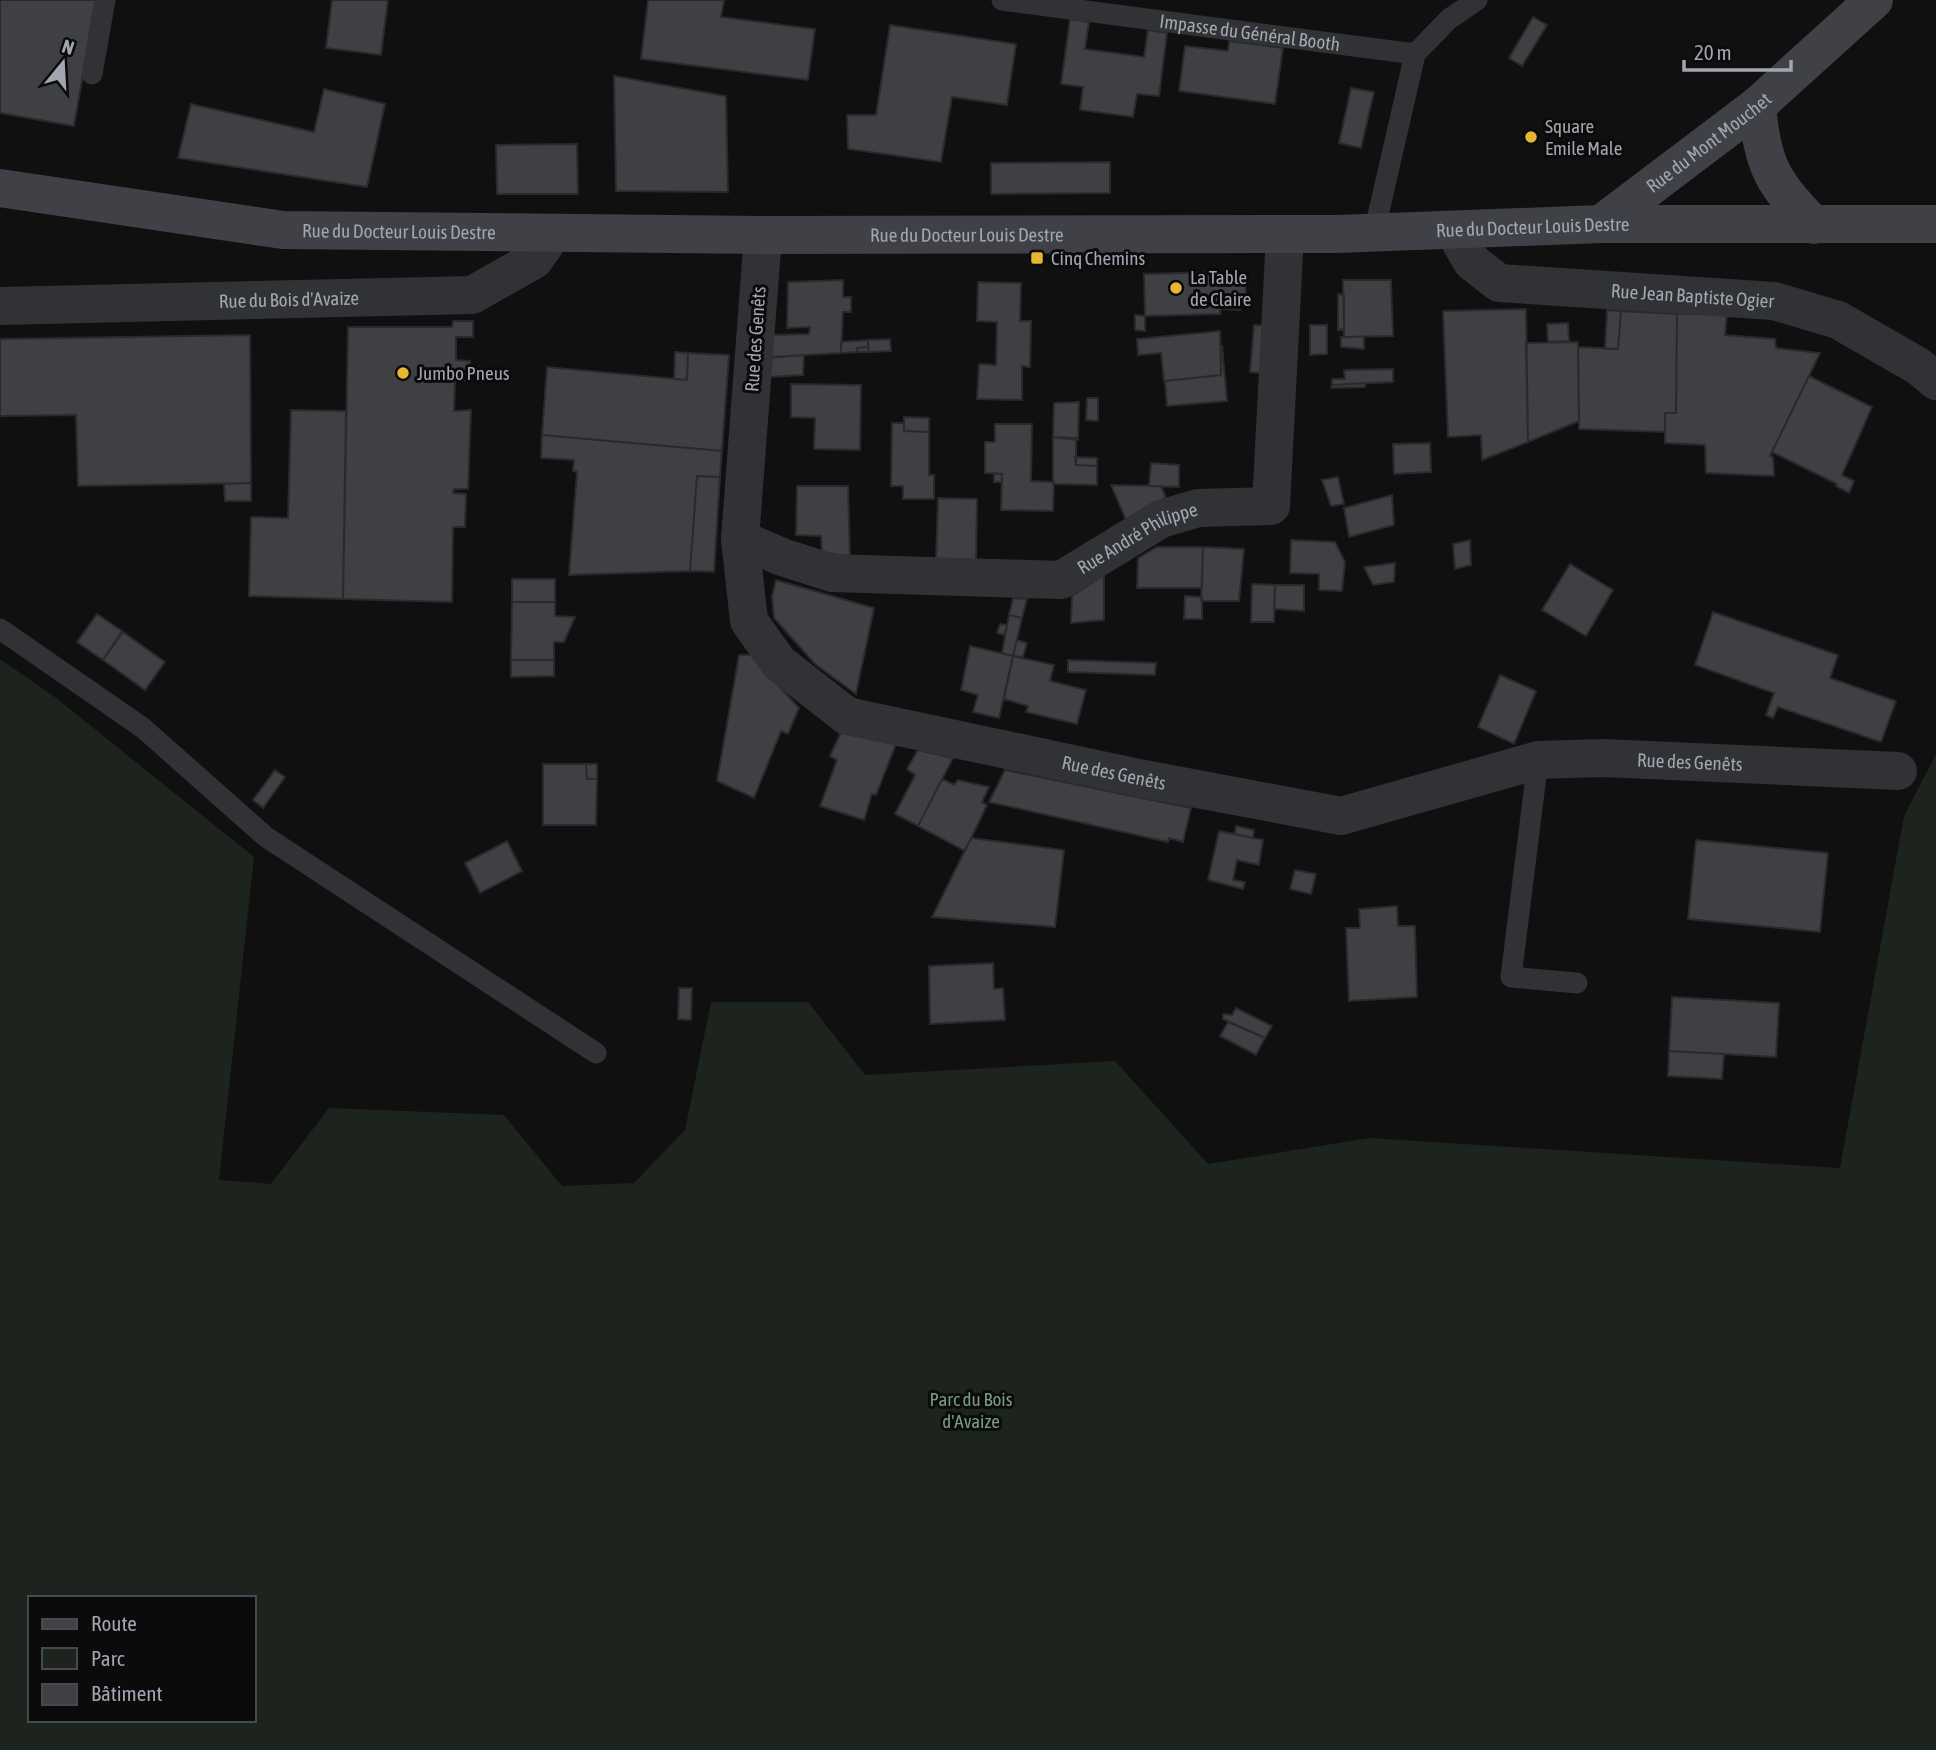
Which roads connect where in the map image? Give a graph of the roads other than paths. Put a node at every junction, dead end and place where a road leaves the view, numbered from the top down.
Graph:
1 (106, 0) edge
2 (1002, 0) edge
3 (1476, 0) edge
4 (1874, 0) edge
5 (1415, 54) junction
6 (92, 74) dead end
7 (1757, 106) junction
8 (0, 188) edge
9 (1601, 224) junction
10 (1936, 224) edge
11 (1814, 225) junction
12 (1454, 231) junction
13 (553, 233) junction
14 (1374, 233) junction
15 (1285, 234) junction
16 (764, 235) junction
17 (0, 306) edge
18 (1936, 381) edge
19 (740, 539) junction
20 (0, 629) edge
21 (1538, 760) junction
22 (1898, 771) dead end
23 (1577, 983) dead end
24 (596, 1053) dead end

1 - 6 lane
2 - 5 lane, Impasse du Général Booth
3 - 5 lane
4 - 7 street, Rue du Mont Mouchet
5 - 14 lane
7 - 9 street, Rue du Mont Mouchet
7 - 11 street
8 - 13 street, Rue du Docteur Louis Destre
9 - 11 street, Rue du Docteur Louis Destre
9 - 12 street, Rue du Docteur Louis Destre
10 - 11 street, Rue du Docteur Louis Destre
12 - 14 street, Rue du Docteur Louis Destre
12 - 18 street, Rue Jean Baptiste Ogier
13 - 16 street, Rue du Docteur Louis Destre
13 - 17 street, Rue du Bois d'Avaize
14 - 15 street, Rue du Docteur Louis Destre
15 - 16 street, Rue du Docteur Louis Destre
15 - 19 street, Rue André Philippe
16 - 19 street, Rue des Genêts
19 - 21 street, Rue des Genêts
20 - 24 lane
21 - 22 street, Rue des Genêts
21 - 23 lane

